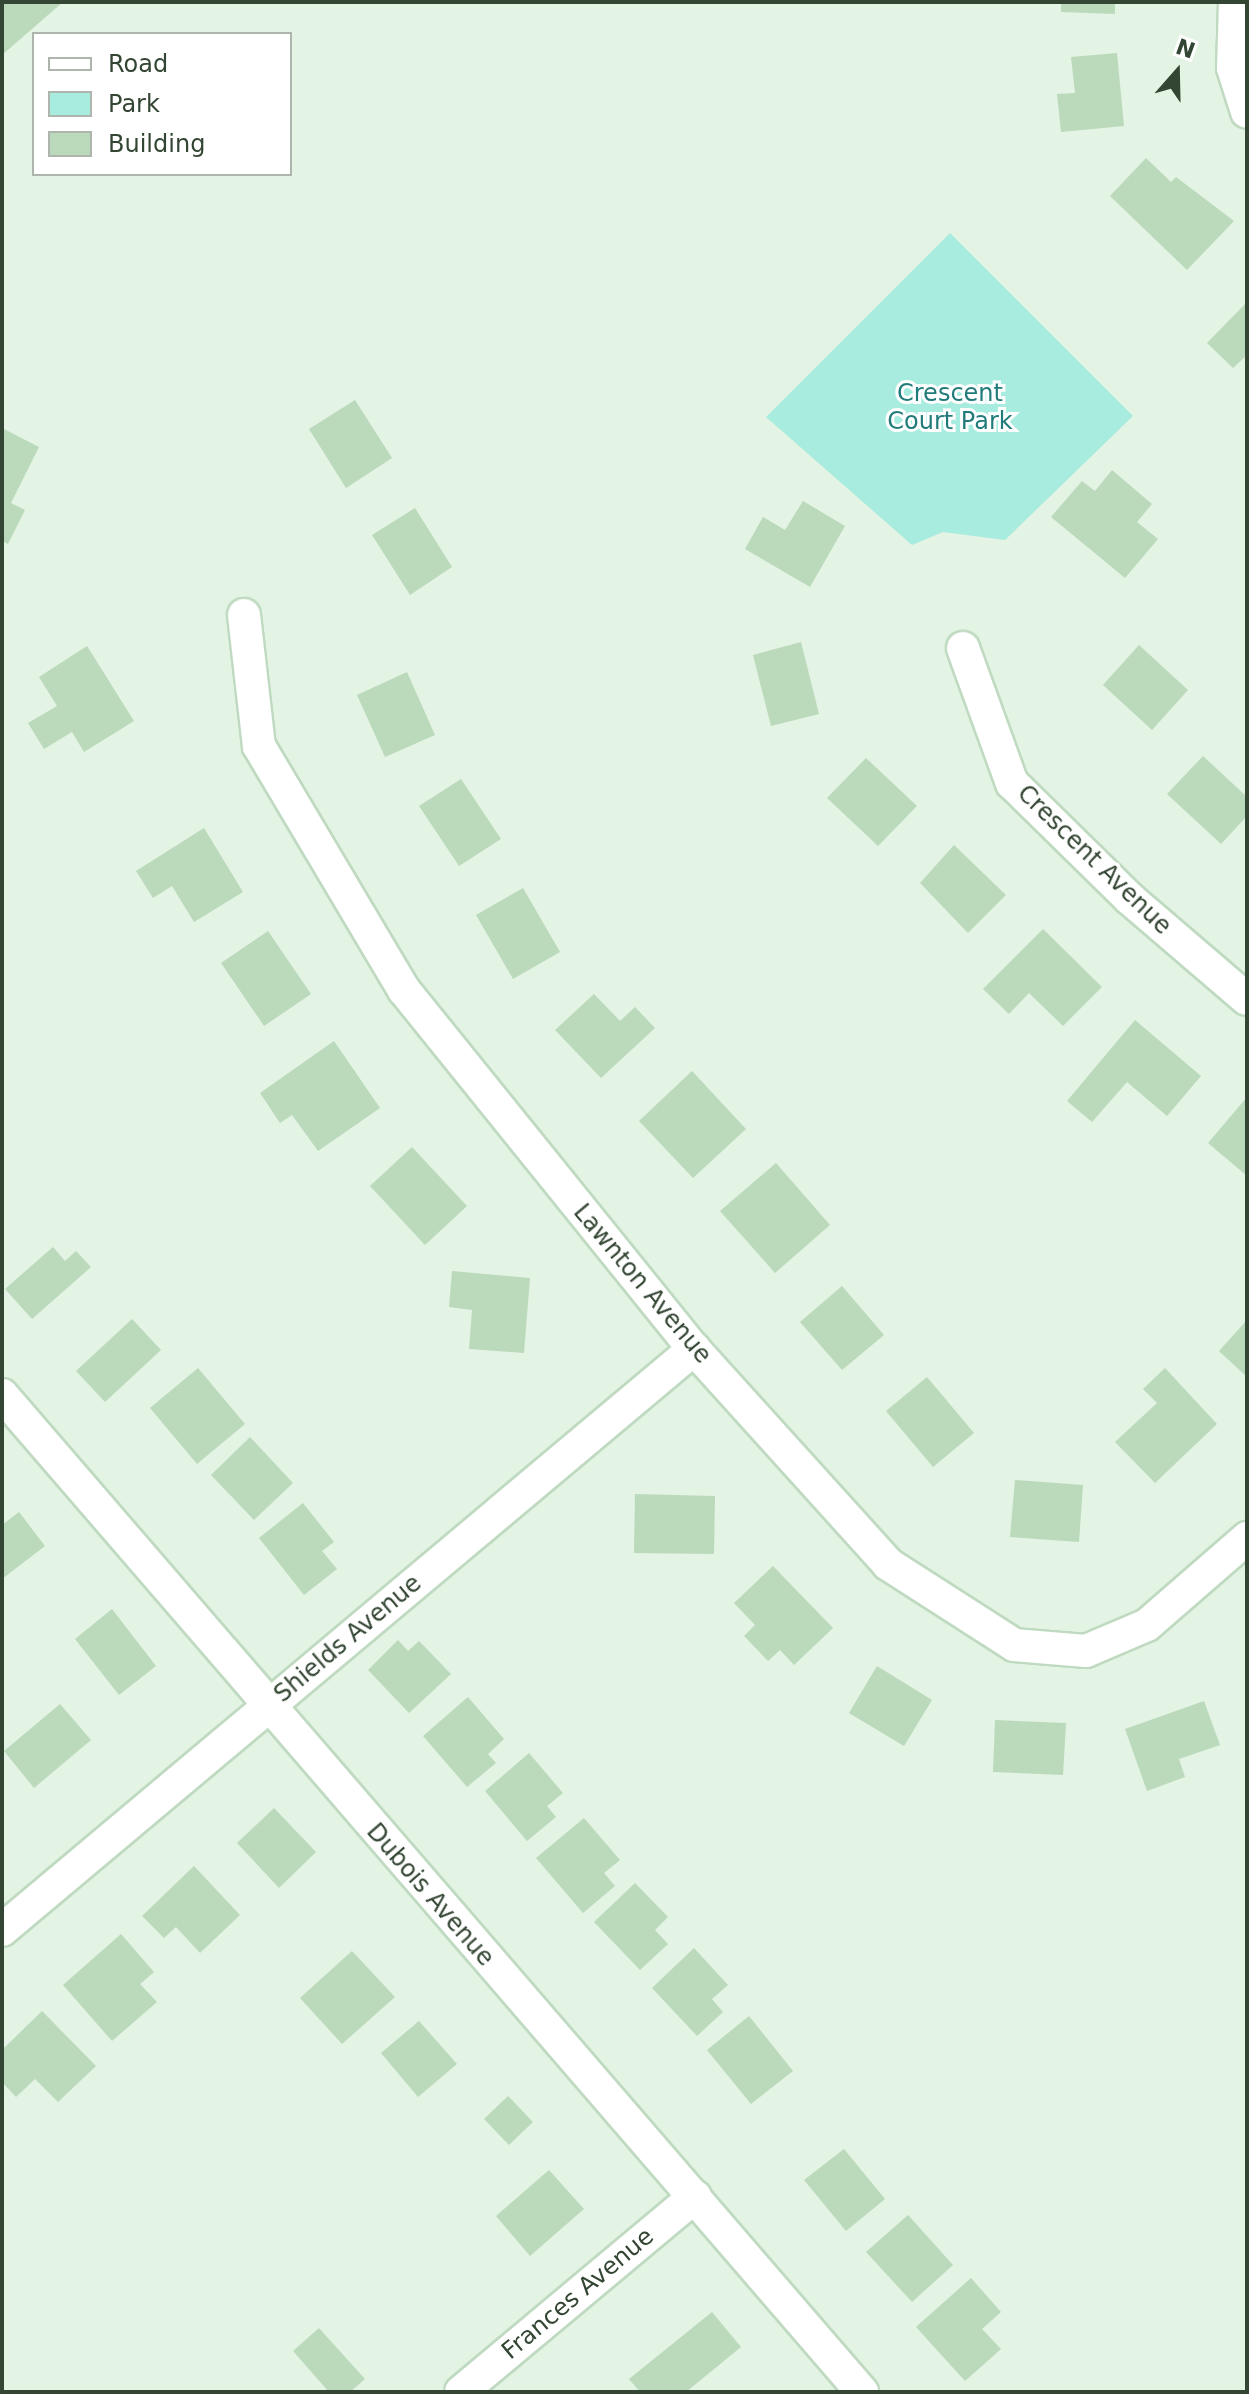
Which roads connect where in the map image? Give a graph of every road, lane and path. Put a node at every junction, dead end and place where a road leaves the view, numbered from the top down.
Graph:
1 (1235, 2) edge
2 (1247, 112) edge
3 (244, 615) dead end
4 (963, 648) dead end
5 (1247, 999) edge
6 (694, 1349) junction
7 (2, 1395) edge
8 (1247, 1538) edge
9 (266, 1708) junction
10 (2, 1930) edge
11 (695, 2196) junction
12 (461, 2392) edge
13 (862, 2392) edge

1 - 2 street
3 - 6 street, Lawnton Avenue
4 - 5 street, Crescent Avenue
6 - 8 street, Lawnton Avenue
6 - 9 street, Shields Avenue
7 - 9 street, Dubois Avenue
9 - 10 street, Shields Avenue
9 - 11 street, Dubois Avenue
11 - 12 street, Frances Avenue
11 - 13 street, Dubois Avenue

